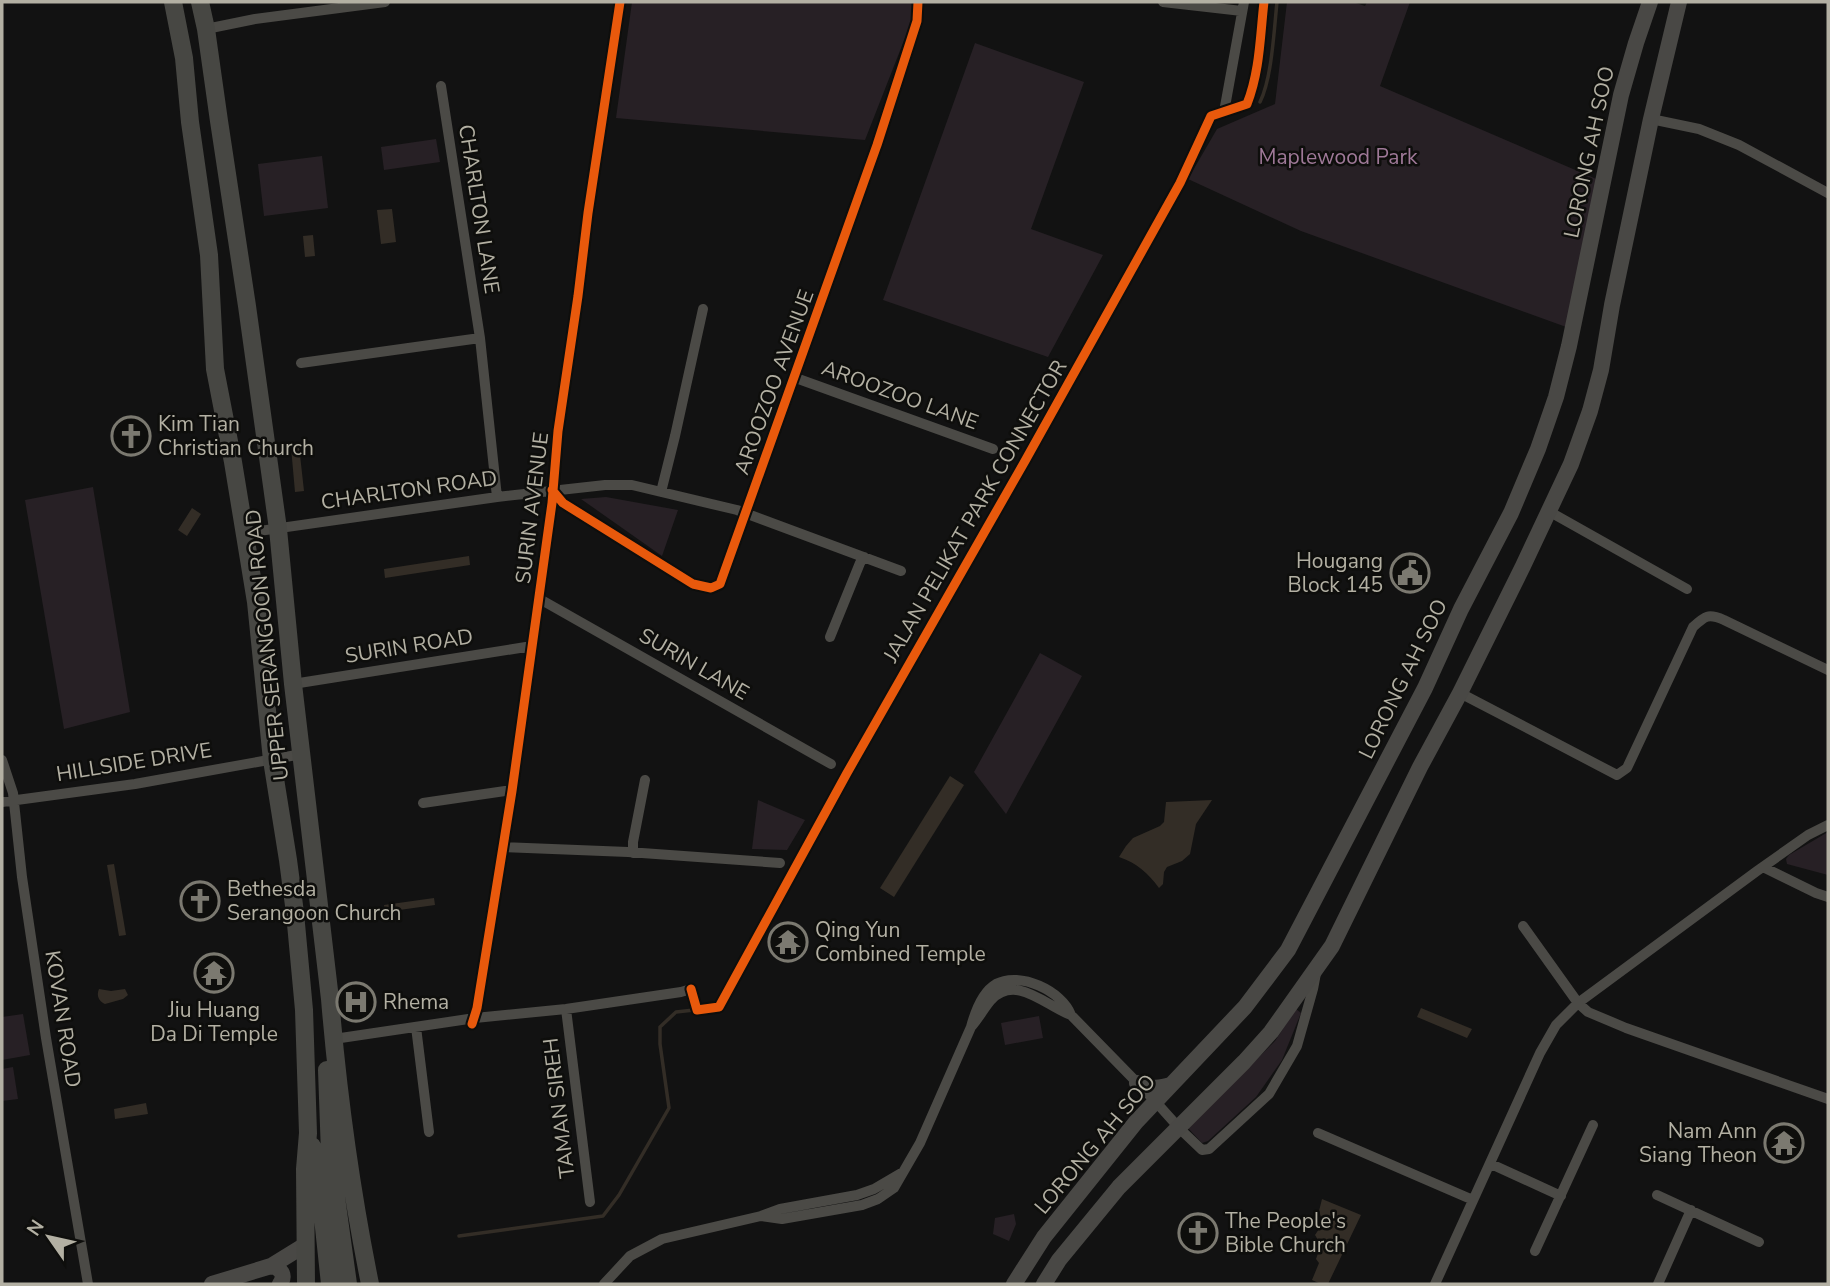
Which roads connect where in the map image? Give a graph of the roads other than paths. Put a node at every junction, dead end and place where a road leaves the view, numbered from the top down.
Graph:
1 (173, 2) edge
2 (200, 2) edge
3 (385, 2) edge
4 (620, 2) edge
5 (918, 2) edge
6 (1163, 2) edge
7 (1650, 2) edge
8 (1679, 2) edge
9 (1243, 6) edge
10 (206, 29) junction
11 (441, 86) dead end
12 (1224, 112) dead end
13 (1651, 119) junction
14 (1828, 193) edge
15 (703, 309) dead end
16 (480, 338) junction
17 (301, 363) dead end
18 (793, 377) junction
19 (993, 449) dead end
20 (552, 490) junction
21 (661, 492) junction
22 (497, 497) junction
23 (1550, 512) junction
24 (746, 513) junction
25 (278, 529) junction
26 (245, 533) junction
27 (864, 557) junction
28 (901, 571) dead end
29 (1686, 589) dead end
30 (538, 598) junction
31 (830, 637) dead end
32 (532, 646) junction
33 (1828, 670) edge
34 (293, 684) junction
35 (1460, 693) junction
36 (302, 754) junction
37 (2, 760) edge
38 (272, 760) junction
39 (831, 764) dead end
40 (645, 780) dead end
41 (512, 791) junction
42 (14, 800) junction
43 (2, 802) edge
44 (423, 803) dead end
45 (1828, 825) edge
46 (503, 846) junction
47 (634, 853) junction
48 (780, 863) dead end
49 (1763, 867) junction
50 (1828, 897) edge
51 (1523, 926) dead end
52 (1322, 960) junction
53 (326, 969) junction
54 (691, 989) dead end
55 (1578, 1003) junction
56 (566, 1009) junction
57 (473, 1021) junction
58 (417, 1029) junction
59 (334, 1042) junction
60 (1137, 1083) junction
61 (1171, 1085) junction
62 (1828, 1099) edge
63 (1156, 1101) junction
64 (1593, 1125) dead end
65 (1178, 1128) junction
66 (429, 1132) dead end
67 (308, 1133) junction
68 (1318, 1133) dead end
69 (1491, 1164) junction
70 (1657, 1195) dead end
71 (1561, 1196) junction
72 (1473, 1200) junction
73 (590, 1202) dead end
74 (1691, 1210) junction
75 (1759, 1242) dead end
76 (305, 1245) junction
77 (1535, 1251) dead end
78 (271, 1266) junction
79 (88, 1284) edge
80 (212, 1284) edge
81 (280, 1284) edge
82 (306, 1284) edge
83 (330, 1284) edge
84 (348, 1284) edge
85 (370, 1284) edge
86 (604, 1284) edge
87 (1013, 1284) edge
88 (1044, 1284) edge
89 (1435, 1284) edge
90 (1658, 1284) edge

1 - 26 main road, UPPER SERANGOON ROAD
2 - 10 main road, UPPER SERANGOON ROAD
3 - 10 street
4 - 20 street, SURIN AVENUE
5 - 18 street, AROOZOO AVENUE
6 - 9 street
7 - 61 main road, LORONG AH SOO
8 - 13 main road
9 - 12 street
10 - 25 main road, UPPER SERANGOON ROAD
11 - 16 street, CHARLTON LANE
13 - 14 street
13 - 23 main road
15 - 21 street
16 - 17 street
16 - 22 street, CHARLTON LANE
18 - 19 street, AROOZOO LANE
18 - 24 street, AROOZOO AVENUE
20 - 21 street, CHARLTON ROAD
20 - 22 street, CHARLTON ROAD
20 - 24 street, AROOZOO AVENUE
20 - 30 street, SURIN AVENUE
21 - 24 street, CHARLTON ROAD
22 - 25 street, CHARLTON ROAD
23 - 29 street
23 - 35 main road
24 - 27 street, CHARLTON ROAD
25 - 26 street, CHARLTON ROAD
25 - 34 main road, UPPER SERANGOON ROAD
26 - 38 main road, UPPER SERANGOON ROAD
27 - 28 street, CHARLTON ROAD
27 - 31 street
30 - 32 street, SURIN AVENUE
30 - 39 street, SURIN LANE
32 - 34 street, SURIN ROAD
32 - 41 street, SURIN AVENUE
33 - 35 street
34 - 36 main road, UPPER SERANGOON ROAD
35 - 52 main road
36 - 38 street, HILLSIDE DRIVE
36 - 53 main road, UPPER SERANGOON ROAD
37 - 42 street, KOVAN ROAD
38 - 42 street, HILLSIDE DRIVE
38 - 67 main road, UPPER SERANGOON ROAD
40 - 47 street
41 - 44 street
41 - 46 street, SURIN AVENUE
42 - 43 street, HILLSIDE DRIVE
42 - 79 street, KOVAN ROAD
45 - 49 street
46 - 47 street
46 - 57 street, SURIN AVENUE
47 - 48 street
49 - 50 street
49 - 55 street
51 - 55 street
52 - 65 main road
52 - 65 street
53 - 59 main road, UPPER SERANGOON ROAD
53 - 84 main road
54 - 56 street
55 - 62 street
55 - 69 street
56 - 57 street
56 - 73 street, TAMAN SIREH
57 - 58 street
58 - 59 street
58 - 66 street
59 - 85 main road, UPPER SERANGOON ROAD
60 - 61 main road
60 - 63 street
60 - 86 street
61 - 63 main road, LORONG AH SOO
63 - 65 street
63 - 87 main road, LORONG AH SOO
64 - 71 street
65 - 88 main road
67 - 76 main road, UPPER SERANGOON ROAD
67 - 83 main road
68 - 72 street
69 - 71 street
69 - 72 street
70 - 74 street
71 - 77 street
72 - 89 street
74 - 75 street
74 - 90 street
76 - 78 main road
76 - 82 main road, UPPER SERANGOON ROAD
78 - 80 main road
78 - 81 main road

